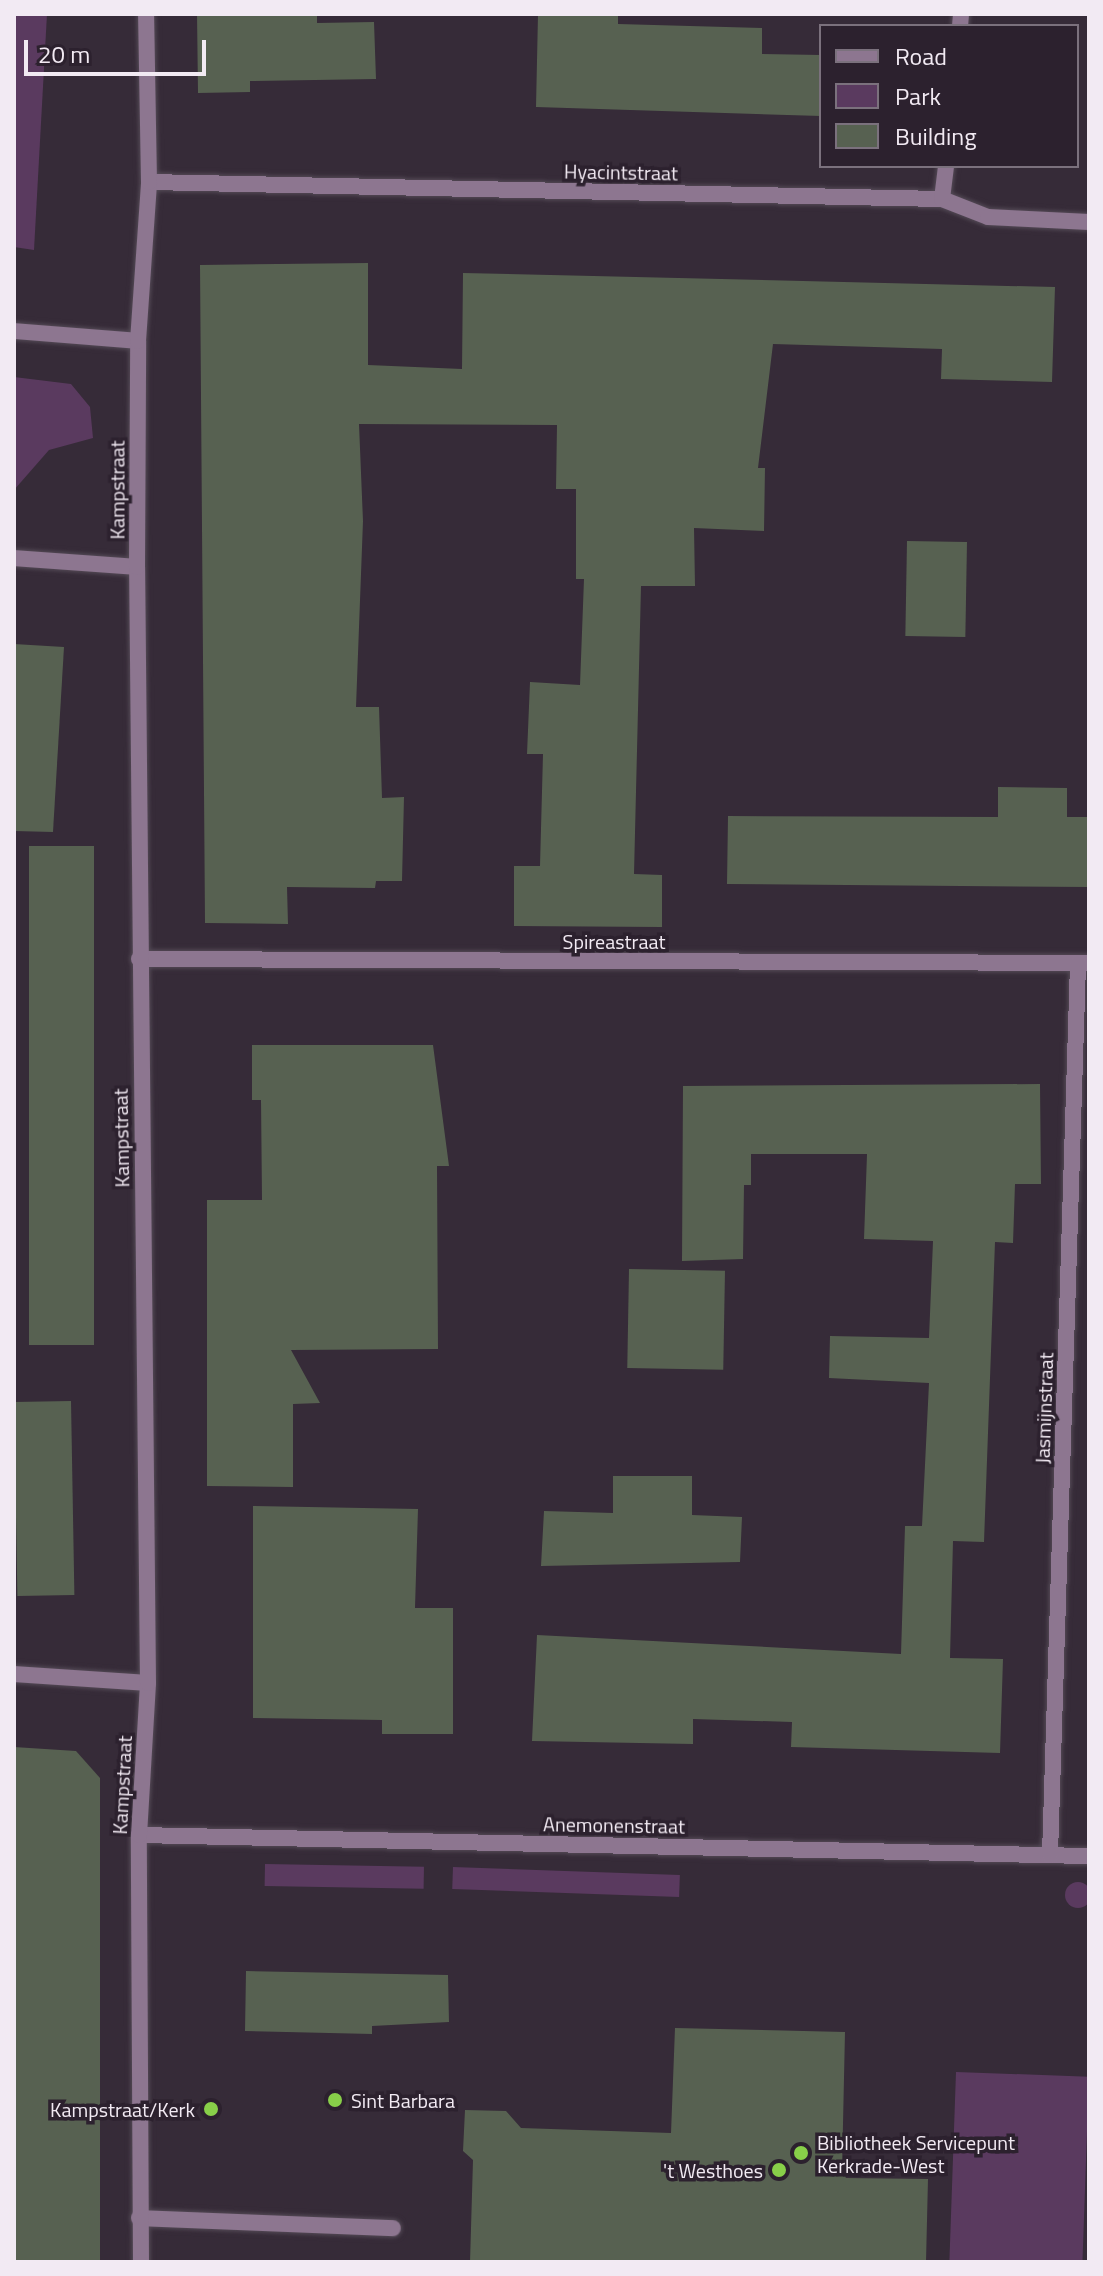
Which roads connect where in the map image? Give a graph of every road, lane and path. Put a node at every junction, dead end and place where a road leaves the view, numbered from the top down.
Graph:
1 (146, 14) edge
2 (946, 168) edge
3 (149, 182) junction
4 (942, 199) junction
5 (1089, 222) edge
6 (14, 331) edge
7 (138, 341) junction
8 (14, 558) edge
9 (137, 567) junction
10 (139, 959) junction
11 (1084, 963) edge
12 (14, 1674) edge
13 (148, 1683) junction
14 (139, 1835) junction
15 (1050, 1855) junction
16 (1089, 1856) edge
17 (139, 2218) junction
18 (393, 2228) dead end
19 (141, 2262) edge

1 - 3 street, Kampstraat
2 - 4 street
3 - 4 street, Hyacintstraat
3 - 7 street, Kampstraat
4 - 5 street, Hyacintstraat
6 - 7 street
7 - 9 street, Kampstraat
8 - 9 street
9 - 10 street, Kampstraat
10 - 11 street, Spireastraat
10 - 13 street, Kampstraat
11 - 15 street, Jasmijnstraat
12 - 13 street
13 - 14 street, Kampstraat
14 - 15 street, Anemonenstraat
14 - 17 street, Kampstraat
15 - 16 street, Anemonenstraat
17 - 18 street
17 - 19 street, Kampstraat

